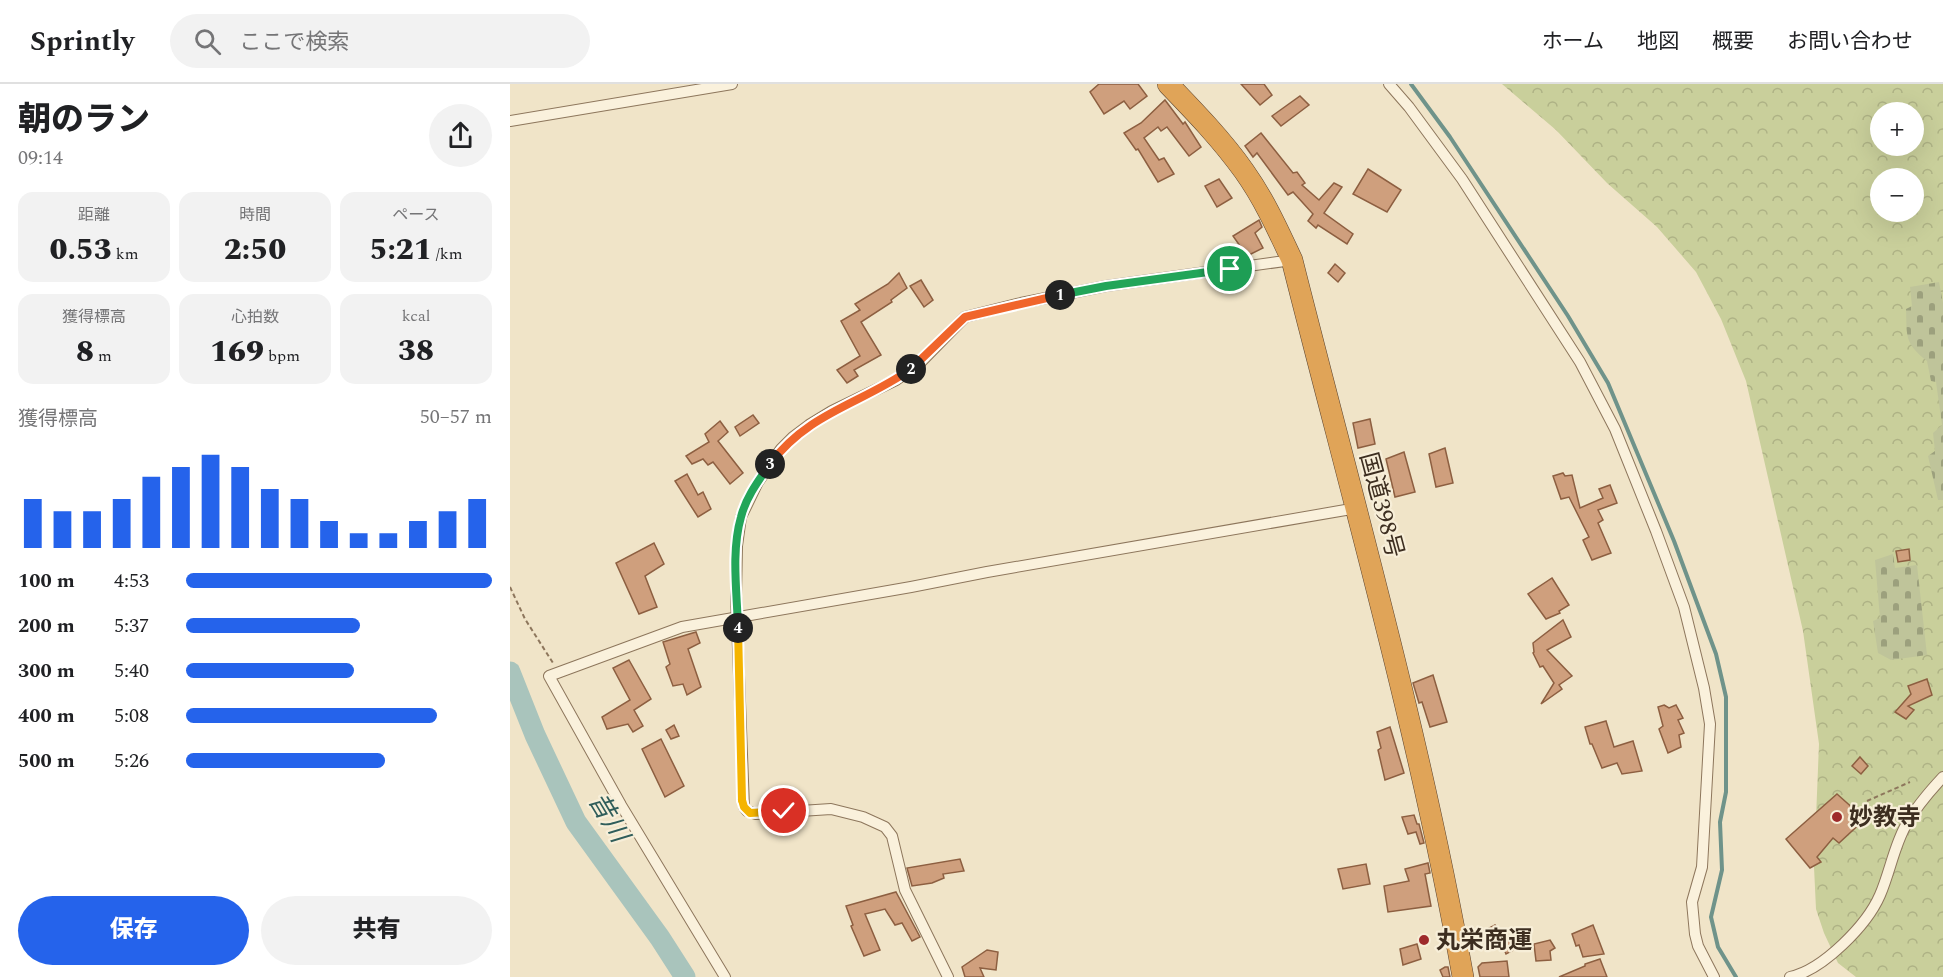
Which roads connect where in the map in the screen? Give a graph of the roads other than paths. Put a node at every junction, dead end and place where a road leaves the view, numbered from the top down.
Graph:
1 (732, 84) edge
2 (1168, 84) edge
3 (1389, 84) edge
4 (510, 121) edge
5 (1292, 260) junction
6 (1357, 507) junction
7 (738, 617) junction
8 (1943, 777) edge
9 (725, 977) edge
10 (948, 977) edge
11 (1463, 977) edge
12 (1714, 977) edge
13 (1790, 977) edge

1 - 4 street
2 - 5 highway, 国道398号
3 - 12 street
5 - 6 highway, 国道398号
5 - 7 street
6 - 7 street
6 - 11 highway, 国道398号
7 - 9 street
7 - 10 street
8 - 13 street

